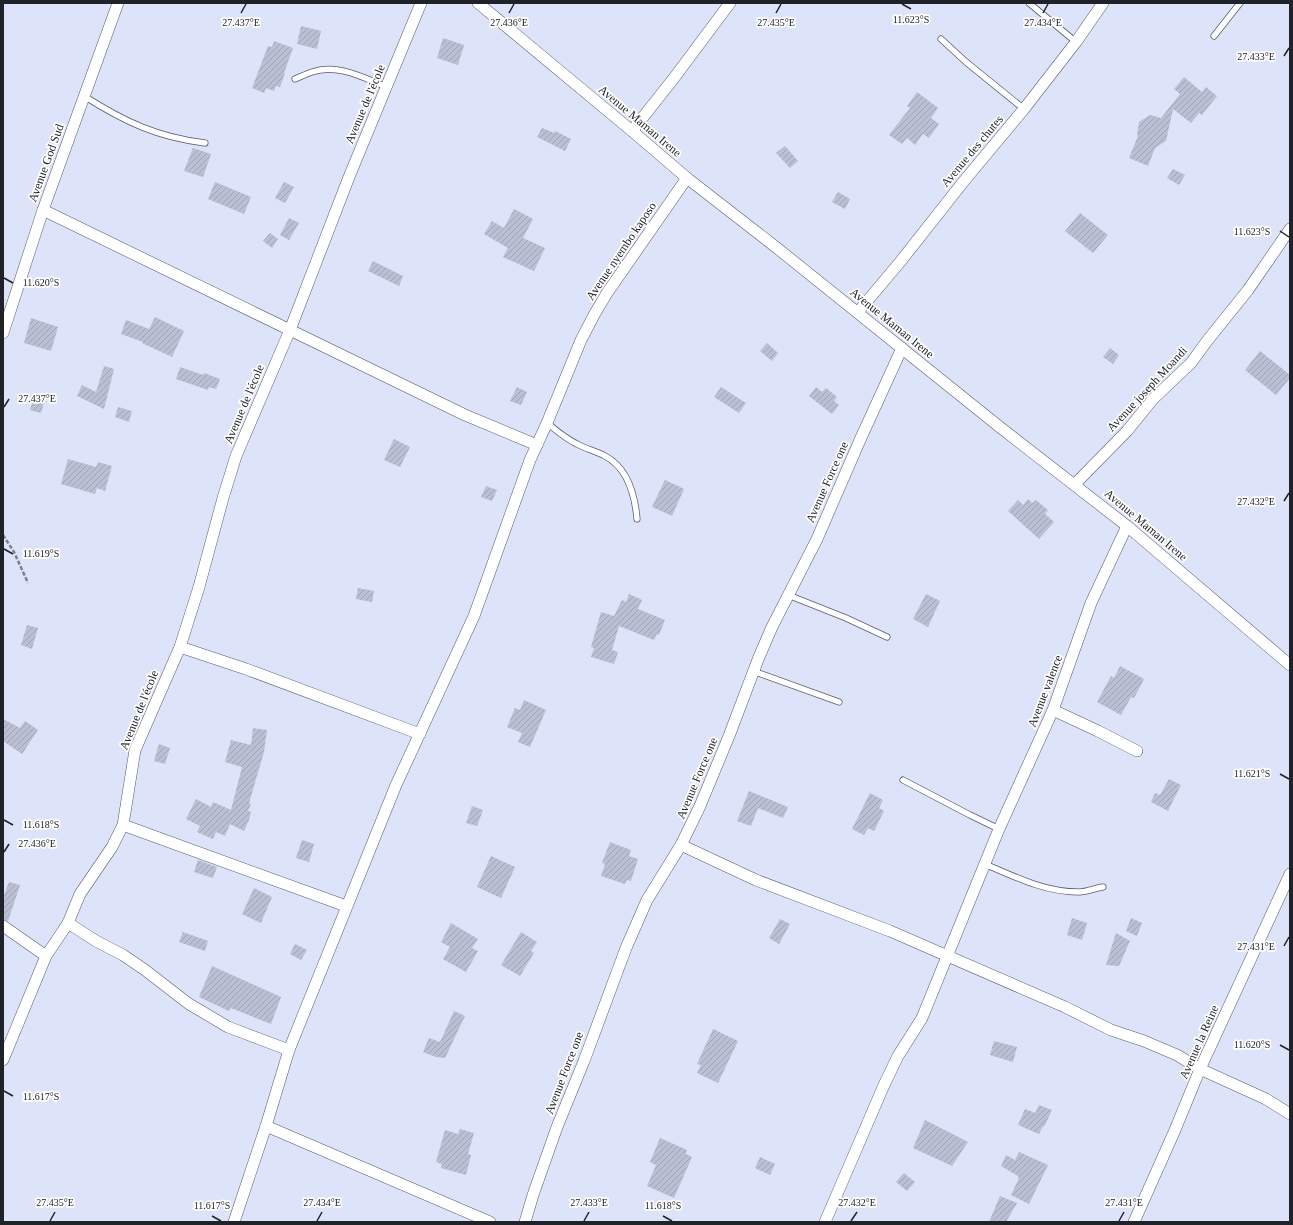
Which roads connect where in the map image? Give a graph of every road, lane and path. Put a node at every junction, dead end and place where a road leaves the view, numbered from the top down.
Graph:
1 (118, 3) edge
2 (420, 3) edge
3 (478, 3) edge
4 (730, 3) edge
5 (1029, 3) edge
6 (1103, 3) edge
7 (1240, 3) edge
8 (1214, 36) dead end
9 (941, 39) dead end
10 (1076, 42) junction
11 (295, 79) dead end
12 (387, 87) junction
13 (84, 96) junction
14 (1024, 109) junction
15 (632, 131) junction
16 (205, 143) dead end
17 (687, 178) junction
18 (43, 210) junction
19 (1290, 229) edge
20 (858, 312) junction
21 (290, 330) junction
22 (3, 333) edge
23 (902, 348) junction
24 (547, 423) junction
25 (537, 445) junction
26 (1075, 484) junction
27 (637, 519) dead end
28 (1127, 526) junction
29 (3, 535) edge
30 (28, 584) dead end
31 (787, 595) junction
32 (887, 637) dead end
33 (180, 647) junction
34 (1290, 665) edge
35 (754, 670) junction
36 (839, 702) dead end
37 (1053, 710) junction
38 (420, 734) junction
39 (1137, 751) dead end
40 (903, 780) dead end
41 (123, 825) junction
42 (999, 829) junction
43 (681, 845) junction
44 (985, 864) junction
45 (1290, 874) edge
46 (1103, 887) dead end
47 (346, 906) junction
48 (68, 923) junction
49 (3, 926) edge
50 (947, 955) junction
51 (46, 956) junction
52 (289, 1050) junction
53 (3, 1060) edge
54 (1200, 1069) junction
55 (1290, 1114) edge
56 (266, 1126) junction
57 (234, 1222) edge
58 (490, 1222) edge
59 (524, 1222) edge
60 (825, 1222) edge
61 (1134, 1222) edge

1 - 13 street, Avenue God Sud
2 - 12 street, Avenue de l'école
3 - 15 street, Avenue Maman Irene
4 - 15 street
5 - 10 lane
6 - 10 street, Avenue des chutes
7 - 8 lane
9 - 14 lane
10 - 14 street, Avenue des chutes
11 - 12 lane
12 - 21 street, Avenue de l'école
13 - 16 lane
13 - 18 street, Avenue God Sud
14 - 20 street, Avenue des chutes
15 - 17 street, Avenue Maman Irene
17 - 20 street, Avenue Maman Irene
17 - 24 street, Avenue nyembo kaposo
18 - 21 street
18 - 22 street, Avenue God Sud
19 - 26 street, Avenue joseph Moandi
20 - 23 street, Avenue Maman Irene
21 - 25 street
21 - 33 street, Avenue de l'école
23 - 26 street, Avenue Maman Irene
23 - 31 street, Avenue Force one
24 - 25 street, Avenue nyembo kaposo
24 - 27 lane
25 - 38 street, Avenue nyembo kaposo
26 - 28 street, Avenue Maman Irene
28 - 34 street, Avenue Maman Irene
28 - 37 street, Avenue valence
29 - 30 path
31 - 32 lane
31 - 35 street, Avenue Force one
33 - 38 street
33 - 41 street, Avenue de l'école
35 - 36 lane
35 - 43 street, Avenue Force one
37 - 39 street
37 - 42 street, Avenue valence
38 - 47 street, Avenue nyembo kaposo
40 - 42 lane
41 - 47 street
41 - 48 street, Avenue de l'école
42 - 44 street, Avenue valence
43 - 50 street
43 - 59 street, Avenue Force one
44 - 46 lane
44 - 50 street, Avenue valence
45 - 54 street, Avenue la Reine
47 - 52 street, Avenue nyembo kaposo
48 - 51 street, Avenue de l'école
48 - 52 street
49 - 51 street
50 - 54 street
50 - 60 street, Avenue valence
51 - 53 street, Avenue de l'école
52 - 56 street, Avenue nyembo kaposo
54 - 55 street
54 - 61 street, Avenue la Reine
56 - 57 street, Avenue nyembo kaposo
56 - 58 street

